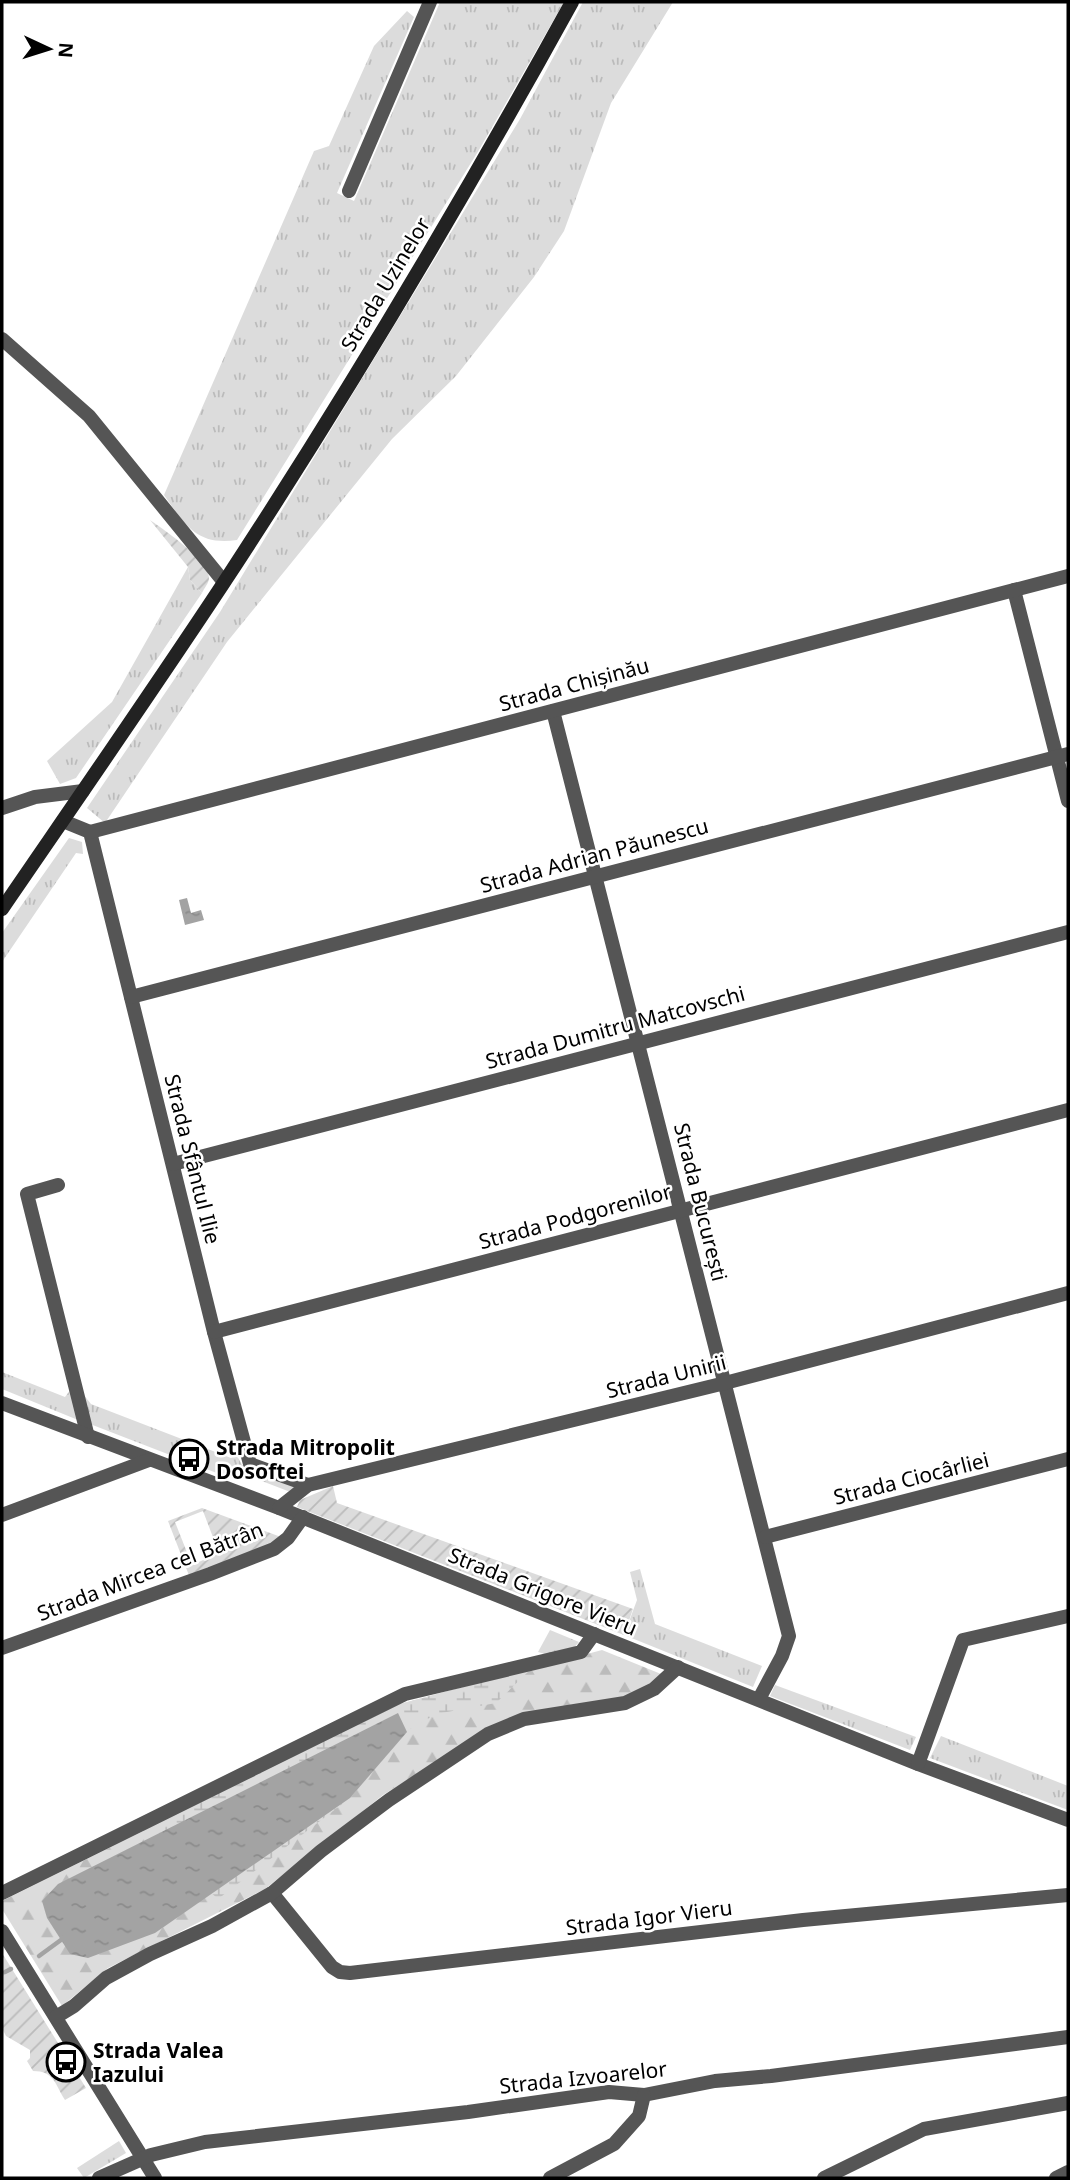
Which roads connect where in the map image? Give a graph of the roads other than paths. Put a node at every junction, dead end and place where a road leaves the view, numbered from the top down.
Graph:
1 (430, 2) edge
2 (572, 2) edge
3 (349, 191) dead end
4 (2, 339) edge
5 (1068, 576) edge
6 (224, 582) junction
7 (1014, 590) junction
8 (554, 711) junction
9 (1063, 756) edge
10 (83, 791) junction
11 (1068, 801) edge
12 (2, 807) edge
13 (63, 821) junction
14 (90, 832) junction
15 (596, 877) junction
16 (2, 909) edge
17 (1068, 932) edge
18 (131, 997) junction
19 (638, 1043) junction
20 (1068, 1110) edge
21 (173, 1164) junction
22 (58, 1185) dead end
23 (681, 1210) junction
24 (1068, 1293) edge
25 (214, 1332) junction
26 (726, 1383) junction
27 (2, 1403) edge
28 (88, 1437) junction
29 (1068, 1459) edge
30 (149, 1460) junction
31 (308, 1485) junction
32 (279, 1508) junction
33 (2, 1515) edge
34 (303, 1517) junction
35 (765, 1537) junction
36 (1068, 1616) edge
37 (594, 1634) junction
38 (2, 1648) edge
39 (678, 1667) junction
40 (759, 1699) junction
41 (918, 1764) junction
42 (1068, 1820) edge
43 (2, 1893) edge
44 (272, 1893) junction
45 (1068, 1895) edge
46 (2, 1931) edge
47 (56, 2017) junction
48 (1068, 2037) edge
49 (644, 2095) junction
50 (1068, 2103) edge
51 (144, 2158) junction
52 (1068, 2172) edge
53 (99, 2178) edge
54 (155, 2178) edge
55 (550, 2178) edge
56 (824, 2178) edge
57 (1056, 2178) edge

1 - 3 street
2 - 6 street, Strada Uzinelor
4 - 6 street
5 - 7 street, Strada Chișinău
6 - 10 street, Strada Uzinelor
7 - 8 street, Strada Chișinău
7 - 9 street
8 - 14 street, Strada Chișinău
8 - 15 street, Strada București
9 - 11 street
9 - 15 street, Strada Adrian Păunescu
10 - 12 street
10 - 13 street, Strada Uzinelor
13 - 14 street
13 - 16 street, Strada Uzinelor
14 - 18 street, Strada Sfântul Ilie
15 - 18 street, Strada Adrian Păunescu
15 - 19 street, Strada București
17 - 19 street, Strada Dumitru Matcovschi
18 - 21 street, Strada Sfântul Ilie
19 - 21 street, Strada Dumitru Matcovschi
19 - 23 street, Strada București
20 - 23 street, Strada Podgorenilor
21 - 25 street, Strada Sfântul Ilie
22 - 28 street
23 - 25 street, Strada Podgorenilor
23 - 26 street, Strada București
24 - 26 street, Strada Unirii
25 - 31 street, Strada Sfântul Ilie
26 - 31 street, Strada Unirii
26 - 35 street, Strada București
27 - 28 street, Strada Grigore Vieru
28 - 30 street, Strada Grigore Vieru
29 - 35 street, Strada Ciocârliei
30 - 32 street, Strada Grigore Vieru
30 - 33 street
31 - 32 street, Strada Unirii
32 - 34 street, Strada Grigore Vieru
34 - 37 street, Strada Grigore Vieru
34 - 38 street, Strada Mircea cel Bătrân
35 - 40 street, Strada București
36 - 41 street
37 - 39 street, Strada Grigore Vieru
37 - 43 street
39 - 40 street, Strada Grigore Vieru
39 - 44 street
40 - 41 street, Strada Grigore Vieru
41 - 42 street, Strada Grigore Vieru
44 - 45 street, Strada Igor Vieru
44 - 47 street
46 - 47 street
47 - 51 street
48 - 49 street, Strada Izvoarelor
49 - 51 street, Strada Izvoarelor
49 - 55 street
50 - 56 street
51 - 53 street, Strada Izvoarelor
51 - 54 street
52 - 57 street

